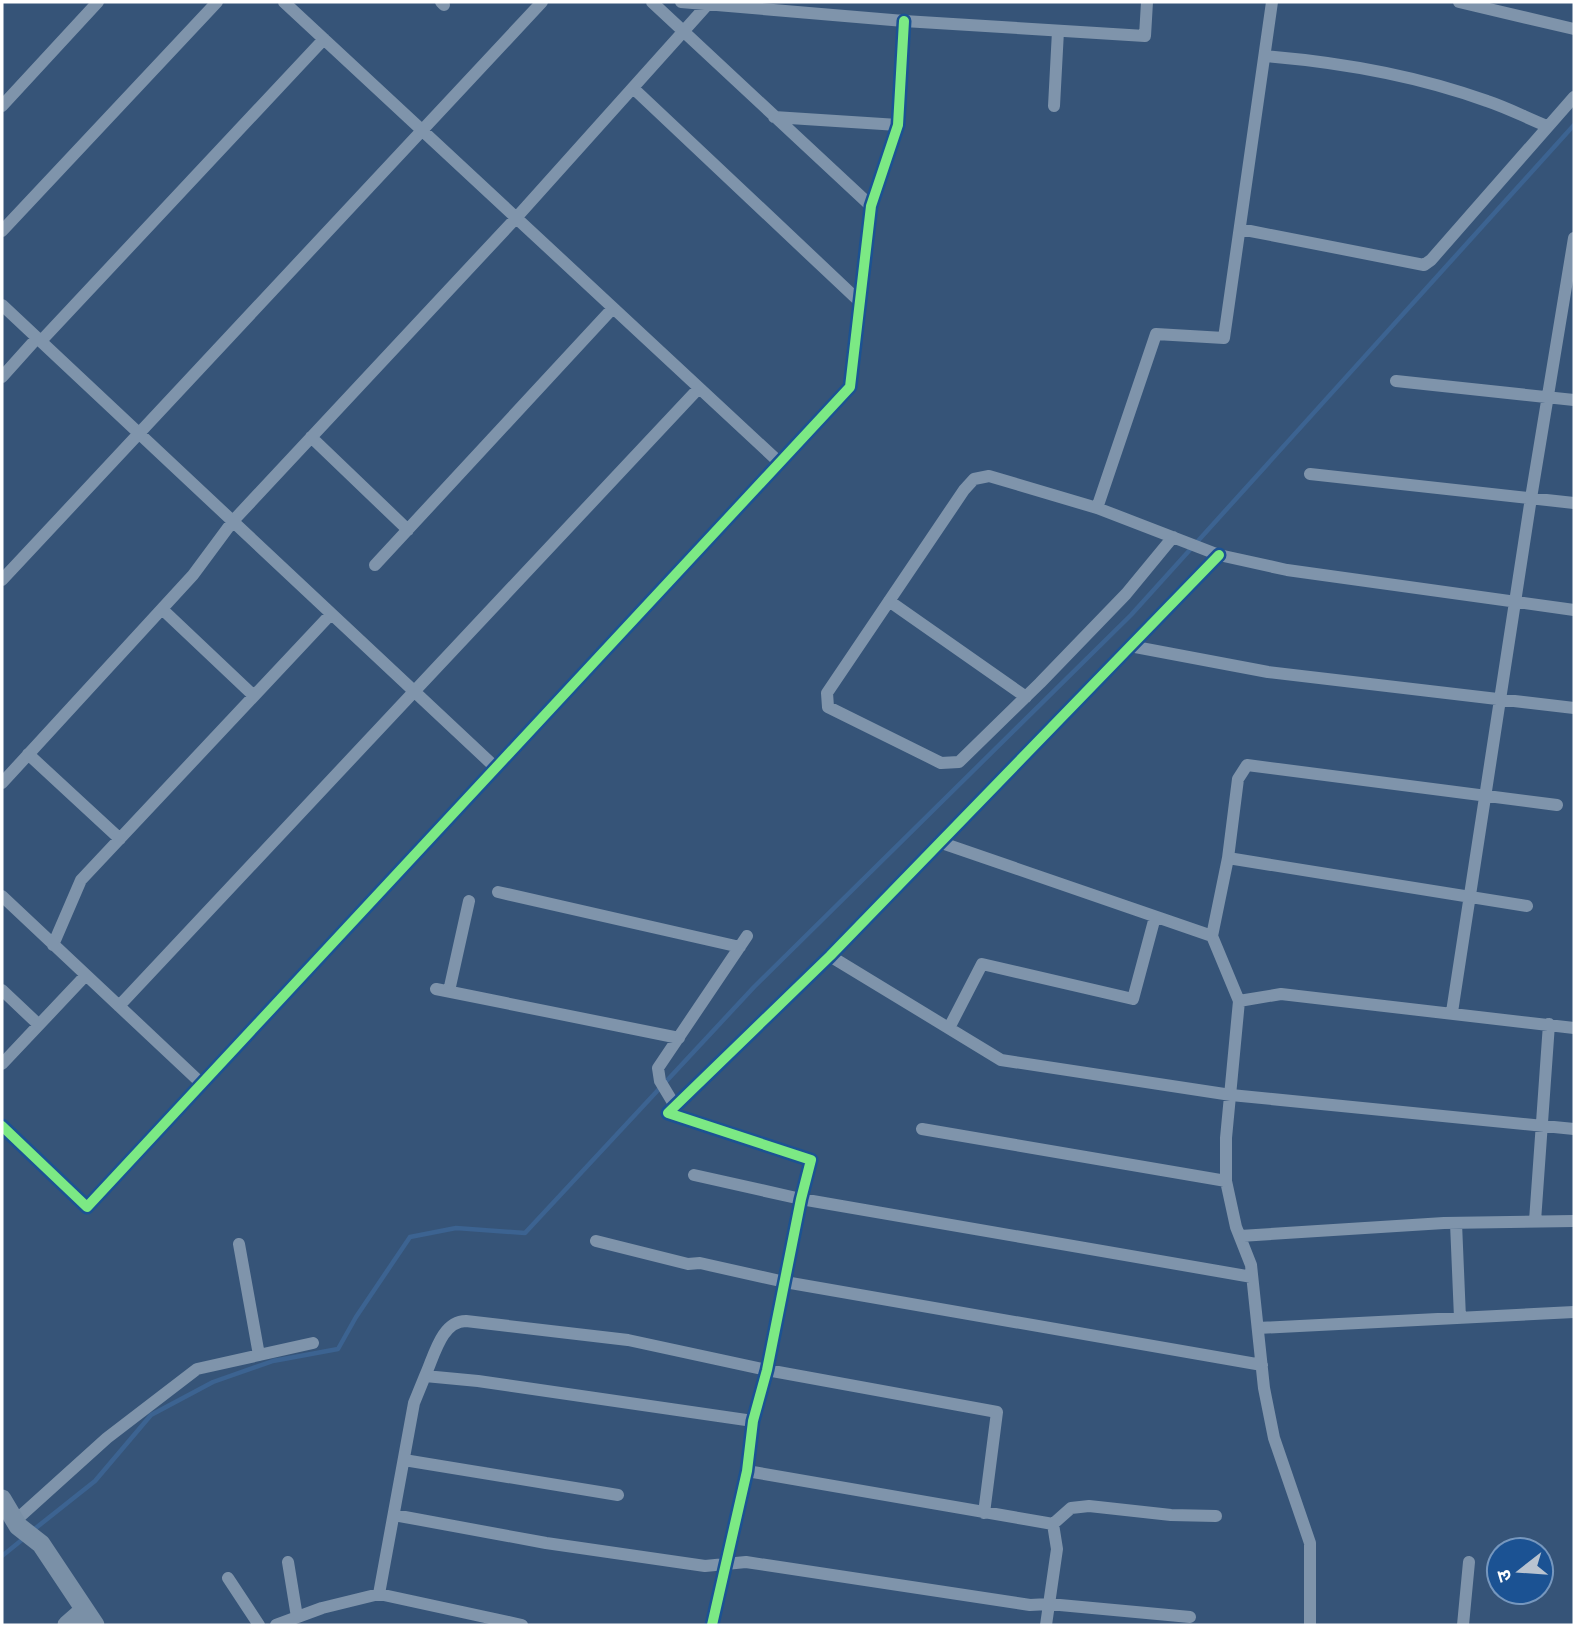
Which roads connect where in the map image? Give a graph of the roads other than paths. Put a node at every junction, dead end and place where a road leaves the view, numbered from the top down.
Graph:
1 (99, 2) edge
2 (216, 2) edge
3 (284, 2) edge
4 (542, 2) edge
5 (652, 2) edge
6 (681, 2) edge
7 (1147, 2) edge
8 (1272, 2) edge
9 (1459, 2) edge
10 (708, 4) junction
11 (904, 21) junction
12 (1574, 29) edge
13 (684, 31) junction
14 (1058, 31) junction
15 (324, 39) junction
16 (1265, 56) junction
17 (632, 88) junction
18 (1574, 97) edge
19 (2, 106) edge
20 (1054, 106) dead end
21 (775, 117) junction
22 (898, 125) junction
23 (1547, 126) junction
24 (422, 131) junction
25 (871, 206) junction
26 (516, 218) junction
27 (1240, 229) junction
28 (2, 231) edge
29 (1574, 238) edge
30 (1569, 296) edge
31 (860, 302) junction
32 (2, 304) edge
33 (613, 308) junction
34 (39, 340) junction
35 (2, 377) edge
36 (1395, 381) dead end
37 (699, 388) junction
38 (1548, 397) junction
39 (1574, 400) edge
40 (139, 433) junction
41 (311, 437) junction
42 (780, 463) junction
43 (1310, 474) dead end
44 (1531, 498) junction
45 (1574, 503) edge
46 (1097, 508) junction
47 (233, 521) junction
48 (408, 530) junction
49 (1179, 539) junction
50 (1219, 555) junction
51 (375, 565) dead end
52 (2, 580) edge
53 (889, 601) junction
54 (1516, 601) junction
55 (163, 609) junction
56 (1574, 610) edge
57 (331, 614) junction
58 (1130, 646) junction
59 (414, 691) junction
60 (254, 696) junction
61 (1026, 696) junction
62 (1500, 701) junction
63 (1574, 708) edge
64 (28, 754) junction
65 (496, 768) junction
66 (2, 783) edge
67 (1485, 796) junction
68 (1557, 805) dead end
69 (120, 839) junction
70 (939, 842) junction
71 (1228, 858) junction
72 (498, 891) dead end
73 (2, 896) edge
74 (1469, 897) junction
75 (469, 901) dead end
76 (1527, 906) dead end
77 (1155, 917) junction
78 (747, 936) dead end
79 (1212, 936) junction
80 (53, 945) junction
81 (740, 947) junction
82 (830, 956) junction
83 (86, 975) junction
84 (2, 990) edge
85 (1239, 1001) junction
86 (119, 1006) junction
87 (1452, 1013) junction
88 (1549, 1024) junction
89 (38, 1025) junction
90 (949, 1028) junction
91 (1574, 1028) edge
92 (679, 1038) junction
93 (2, 1064) edge
94 (202, 1084) junction
95 (1231, 1095) junction
96 (675, 1106) junction
97 (2, 1126) edge
98 (1542, 1126) junction
99 (922, 1129) dead end
100 (1574, 1129) edge
101 (694, 1175) dead end
102 (1226, 1181) junction
103 (801, 1199) junction
104 (1535, 1220) junction
105 (1574, 1221) edge
106 (1456, 1223) junction
107 (1240, 1236) junction
108 (596, 1241) dead end
109 (239, 1244) dead end
110 (1252, 1277) junction
111 (785, 1282) junction
112 (1574, 1312) edge
113 (1460, 1318) junction
114 (1258, 1328) junction
115 (313, 1343) dead end
116 (259, 1355) junction
117 (1262, 1364) junction
118 (767, 1370) junction
119 (425, 1376) junction
120 (753, 1421) junction
121 (404, 1460) junction
122 (747, 1471) junction
123 (618, 1495) dead end
124 (2, 1499) edge
125 (984, 1513) junction
126 (394, 1515) junction
127 (1216, 1516) dead end
128 (16, 1524) junction
129 (1053, 1524) junction
130 (288, 1562) dead end
131 (1469, 1562) dead end
132 (726, 1563) junction
133 (228, 1578) dead end
134 (379, 1594) junction
135 (1049, 1604) junction
136 (297, 1617) junction
137 (1190, 1617) dead end
138 (89, 1618) edge
139 (67, 1625) edge
140 (259, 1625) edge
141 (276, 1625) edge
142 (522, 1625) edge
143 (712, 1625) edge
144 (1046, 1625) edge
145 (1310, 1625) edge
146 (1463, 1625) edge

1 - 19 street
2 - 28 street
3 - 15 street
4 - 24 street
5 - 13 street
6 - 10 street
7 - 14 street
8 - 16 street
9 - 12 street
10 - 11 street
10 - 13 street
11 - 14 street
11 - 22 street
13 - 17 street
13 - 21 street
14 - 20 street
15 - 24 street
15 - 34 street
16 - 23 street
16 - 27 street
17 - 26 street
17 - 31 street
18 - 23 street
21 - 22 street
21 - 25 street
22 - 25 street
23 - 27 street
24 - 26 street
24 - 40 street
25 - 31 street
26 - 33 street
26 - 41 street
27 - 46 street
29 - 30 street
30 - 38 street
31 - 42 street
32 - 34 street
33 - 37 street
33 - 48 street
34 - 35 street
34 - 40 street
36 - 38 street
37 - 42 street
37 - 59 street
38 - 39 street
38 - 44 street
40 - 47 street
40 - 52 street
41 - 47 street
41 - 48 street
42 - 65 street
43 - 44 street
44 - 45 street
44 - 54 street
46 - 49 street
46 - 53 street
47 - 55 street
47 - 57 street
48 - 51 street
49 - 50 street
49 - 61 street
50 - 54 street
50 - 58 street
53 - 61 street
53 - 61 street
54 - 56 street
54 - 62 street
55 - 60 street
55 - 64 street
57 - 59 street
57 - 60 street
58 - 62 street
58 - 70 street
59 - 65 street
59 - 86 street
60 - 69 street
62 - 63 street
62 - 67 street
64 - 66 street
64 - 69 street
65 - 94 street
67 - 68 street
67 - 71 street
67 - 74 street
69 - 80 street
70 - 77 street
70 - 82 street
71 - 74 street
71 - 79 street
72 - 81 street
73 - 80 street
74 - 76 street
74 - 87 street
75 - 92 street
77 - 79 street
77 - 90 street
78 - 81 street
79 - 85 street
80 - 83 street
81 - 92 street
82 - 90 street
82 - 96 street
83 - 86 street
83 - 89 street
84 - 89 street
85 - 87 street
85 - 95 street
86 - 94 street
87 - 88 street
88 - 91 street
88 - 98 street
89 - 93 street
90 - 95 street
92 - 96 street
94 - 97 street
95 - 98 street
95 - 102 street
96 - 103 street
98 - 100 street
98 - 104 street
99 - 102 street
101 - 103 street
102 - 107 street
103 - 110 street
103 - 111 street
104 - 105 street
104 - 106 street
106 - 107 street
106 - 113 street
107 - 110 street
108 - 111 street
109 - 116 street
110 - 114 street
111 - 117 street
111 - 118 street
112 - 113 street
113 - 114 street
114 - 117 street
115 - 116 street
116 - 128 street
117 - 145 street
118 - 119 street
118 - 120 street
118 - 125 street
119 - 120 street
119 - 121 street
120 - 122 street
121 - 123 street
121 - 126 street
122 - 125 street
122 - 132 street
124 - 128 street
125 - 129 street
126 - 132 street
126 - 134 street
127 - 129 street
128 - 138 street
129 - 135 street
130 - 136 street
131 - 146 street
132 - 135 street
132 - 143 street
133 - 140 street
134 - 136 street
134 - 142 street
135 - 137 street
135 - 144 street
136 - 141 street
138 - 139 street

